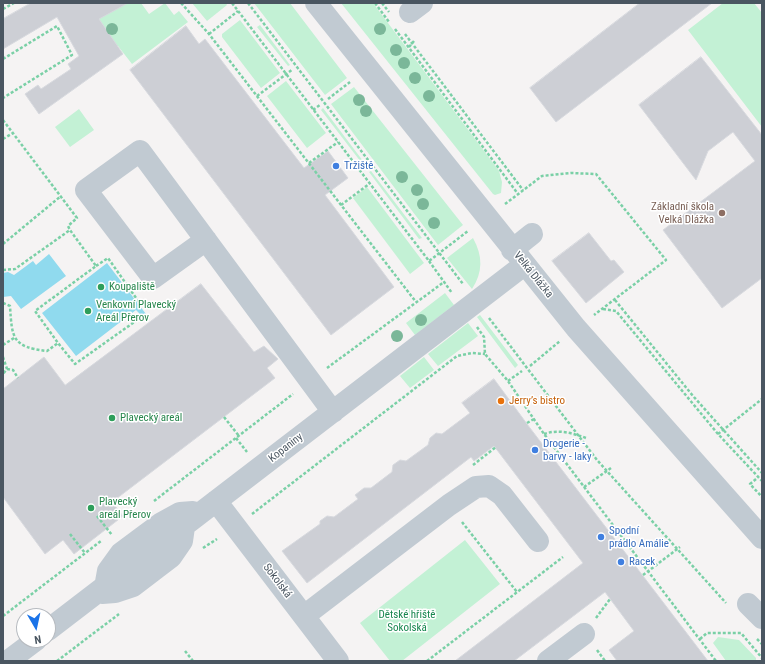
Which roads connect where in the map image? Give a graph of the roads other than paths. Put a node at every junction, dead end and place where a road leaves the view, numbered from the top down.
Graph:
1 (316, 3) edge
2 (532, 234) dead end
3 (206, 240) junction
4 (518, 257) junction
5 (333, 412) junction
6 (209, 507) junction
7 (762, 538) edge
8 (538, 541) dead end
9 (101, 590) junction
10 (304, 616) junction
11 (56, 624) edge
12 (584, 634) dead end
13 (25, 648) edge
14 (8, 661) edge
15 (338, 661) edge
16 (548, 661) edge

1 - 4 street, Velká Dlážka
2 - 4 street, Kopaniny
3 - 3 street
3 - 5 street
4 - 5 street, Kopaniny
4 - 7 street, Velká Dlážka
5 - 6 street, Kopaniny
6 - 9 street, Kopaniny
6 - 9 street
6 - 10 street, Sokolská
8 - 10 street
9 - 11 street, Kopaniny
10 - 15 street, Sokolská
12 - 16 street
13 - 14 street

